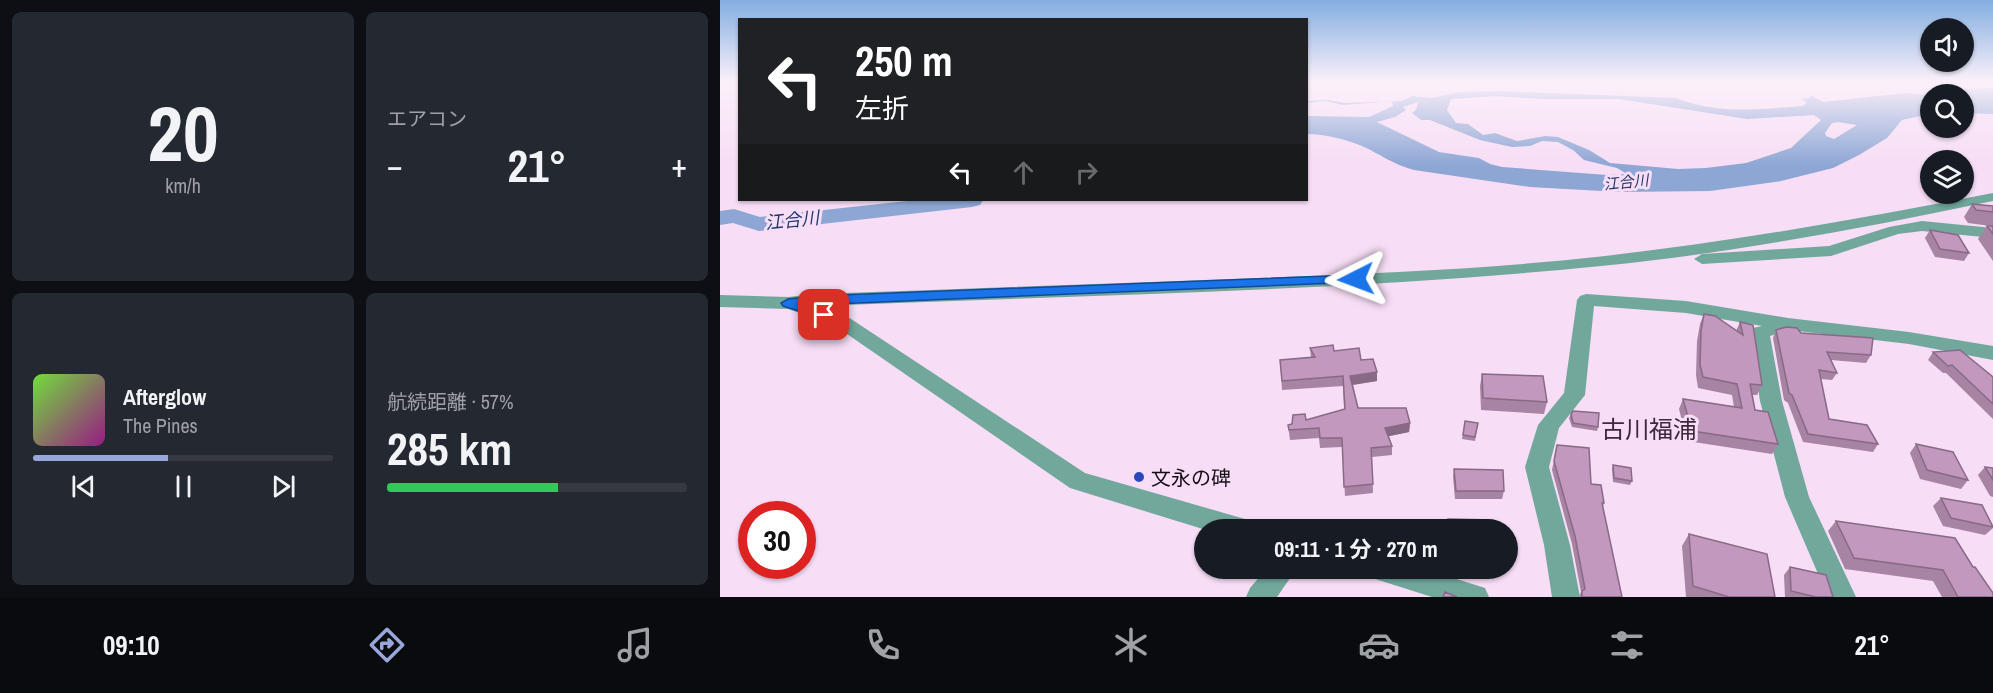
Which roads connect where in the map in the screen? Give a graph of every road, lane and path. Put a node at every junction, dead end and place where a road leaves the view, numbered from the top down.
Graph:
1 (1993, 197) edge
2 (1993, 233) edge
3 (1603, 261) junction
4 (720, 302) edge
5 (788, 303) junction
6 (1788, 324) junction
7 (1993, 353) edge
8 (1208, 519) edge
9 (1275, 579) edge
10 (1415, 579) edge
11 (1260, 597) edge
12 (1475, 597) edge
13 (1566, 597) edge
14 (1842, 597) edge

1 - 3 street
2 - 3 street
3 - 5 street
4 - 5 street
5 - 8 street
6 - 7 street
6 - 13 street
6 - 14 street
9 - 11 street
10 - 12 street

